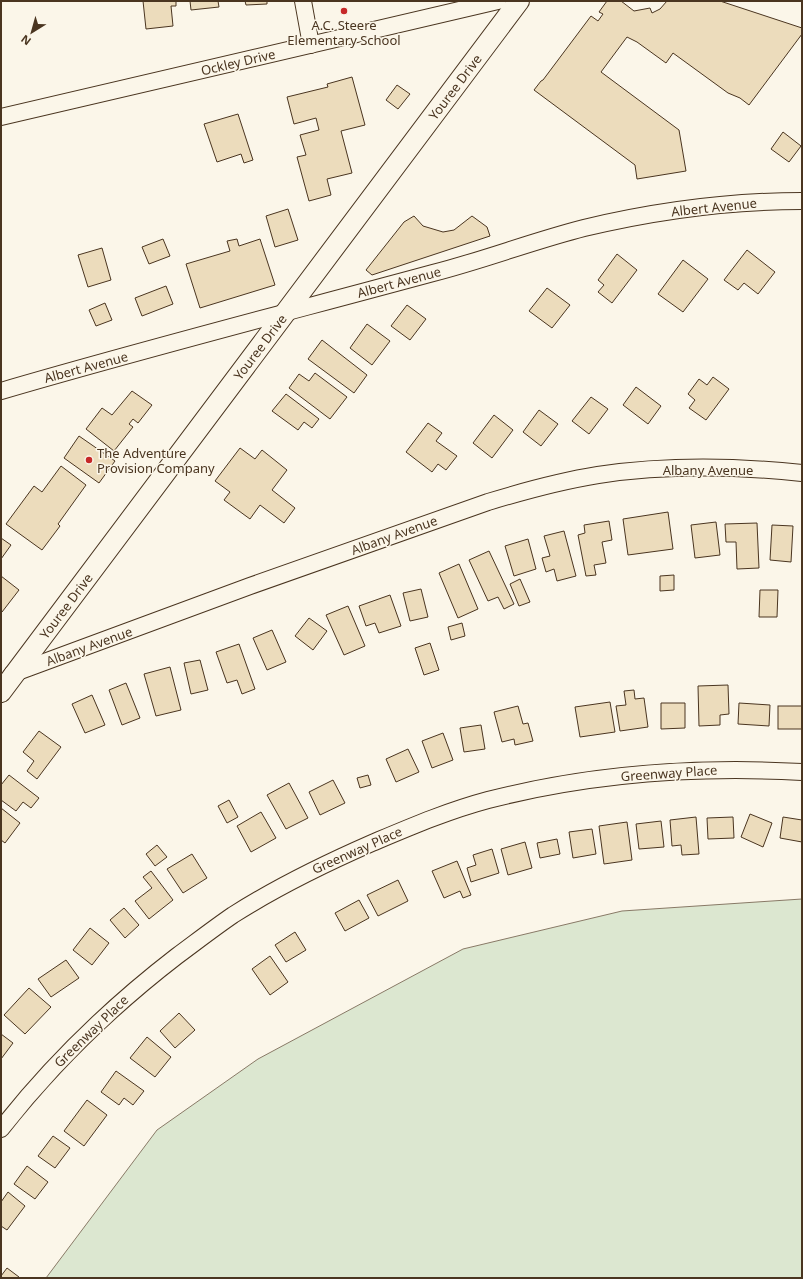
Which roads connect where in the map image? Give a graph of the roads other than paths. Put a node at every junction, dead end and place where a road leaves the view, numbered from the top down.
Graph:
1 (303, 1) edge
2 (498, 1) edge
3 (519, 1) edge
4 (311, 45) junction
5 (1, 117) edge
6 (802, 201) edge
7 (286, 312) junction
8 (1, 390) edge
9 (802, 473) edge
10 (8, 675) edge
11 (1, 692) edge
12 (802, 772) edge
13 (4, 1119) edge

1 - 4 street
2 - 4 street, Ockley Drive
3 - 7 main road, Youree Drive
4 - 5 street, Ockley Drive
6 - 7 street, Albert Avenue
7 - 8 street, Albert Avenue
7 - 10 main road, Youree Drive
9 - 10 street, Albany Avenue
10 - 11 main road, Youree Drive
12 - 13 street, Greenway Place

